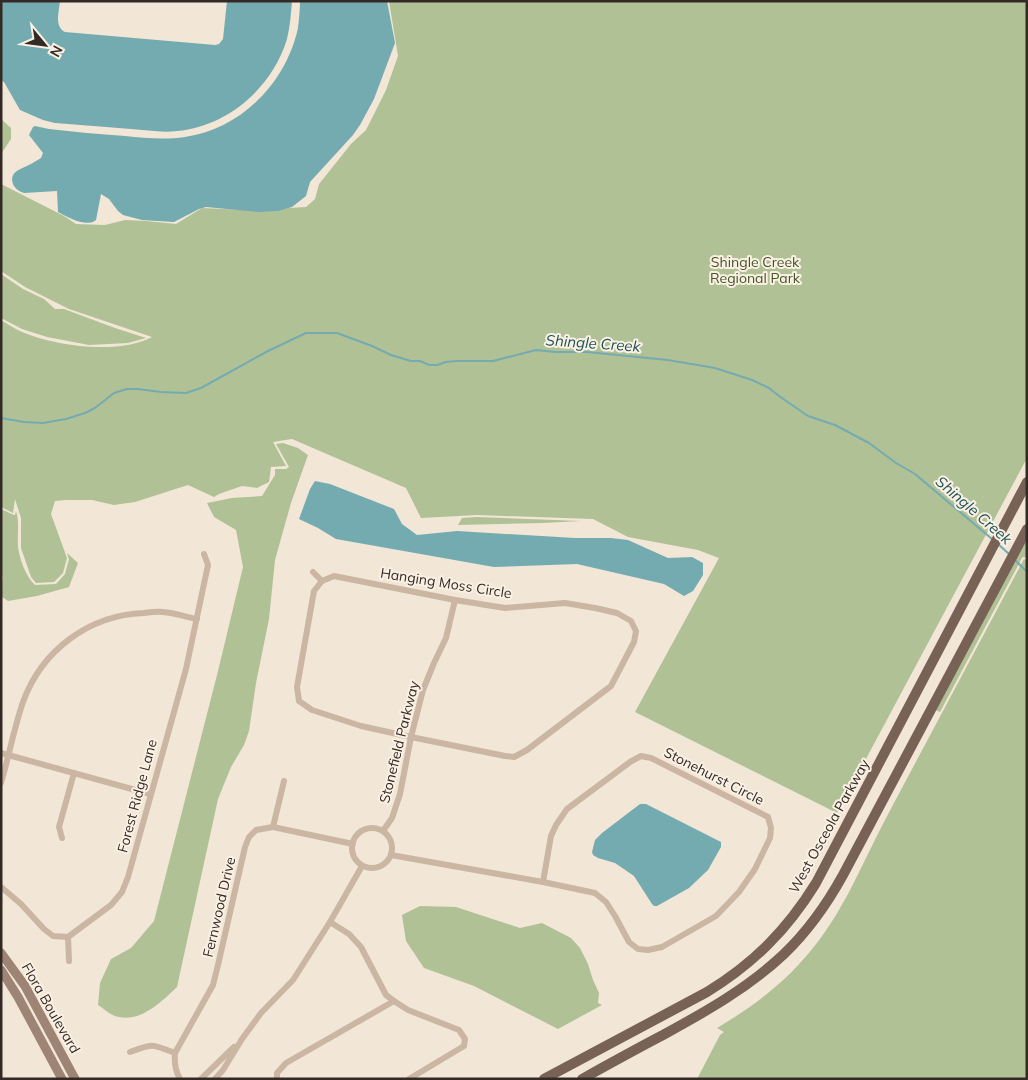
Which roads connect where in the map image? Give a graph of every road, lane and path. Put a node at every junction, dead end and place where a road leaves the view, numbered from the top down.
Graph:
1 (1027, 482) edge
2 (1027, 529) edge
3 (204, 554) dead end
4 (313, 572) dead end
5 (322, 581) junction
6 (455, 600) junction
7 (197, 619) junction
8 (411, 737) junction
9 (1, 754) edge
10 (9, 756) junction
11 (74, 773) junction
12 (284, 781) dead end
13 (1, 783) edge
14 (150, 794) junction
15 (273, 828) junction
16 (383, 831) junction
17 (62, 838) dead end
18 (352, 844) junction
19 (391, 855) junction
20 (362, 866) junction
21 (543, 882) junction
22 (1, 887) edge
23 (330, 922) junction
24 (68, 937) junction
25 (1, 953) edge
26 (68, 961) dead end
27 (1, 970) edge
28 (394, 1001) junction
29 (47, 1027) junction
30 (38, 1033) junction
31 (242, 1039) junction
32 (130, 1052) dead end
33 (175, 1053) junction
34 (62, 1079) edge
35 (75, 1079) edge
36 (180, 1079) edge
37 (201, 1079) edge
38 (215, 1079) edge
39 (277, 1079) edge
40 (409, 1079) edge
41 (544, 1079) edge
42 (582, 1079) edge

1 - 41 main road, West Osceola Parkway
2 - 42 main road
3 - 7 street, Forest Ridge Lane
4 - 5 street
5 - 6 street, Hanging Moss Circle
5 - 8 street, Hanging Moss Circle
6 - 8 street, Stonefield Parkway
6 - 8 street, Hanging Moss Circle
7 - 10 street
7 - 14 street, Forest Ridge Lane
8 - 16 street, Stonefield Parkway
9 - 10 street
10 - 11 street
10 - 13 street
11 - 14 street
11 - 17 street
12 - 15 street
14 - 24 street, Forest Ridge Lane
15 - 18 street, Fernwood Drive
15 - 33 street, Fernwood Drive
16 - 18 street
16 - 19 street
18 - 20 street
19 - 20 street
19 - 21 street, Stonehurst Circle
20 - 23 street
21 - 21 street, Stonehurst Circle
22 - 24 street
23 - 28 street
23 - 31 street
24 - 26 street
25 - 29 street, Flora Boulevard
27 - 30 street, Flora Boulevard
28 - 39 street
28 - 40 street
29 - 30 street
29 - 35 street, Flora Boulevard
30 - 34 street, Flora Boulevard
31 - 37 street
31 - 38 street
32 - 33 street
33 - 36 street

